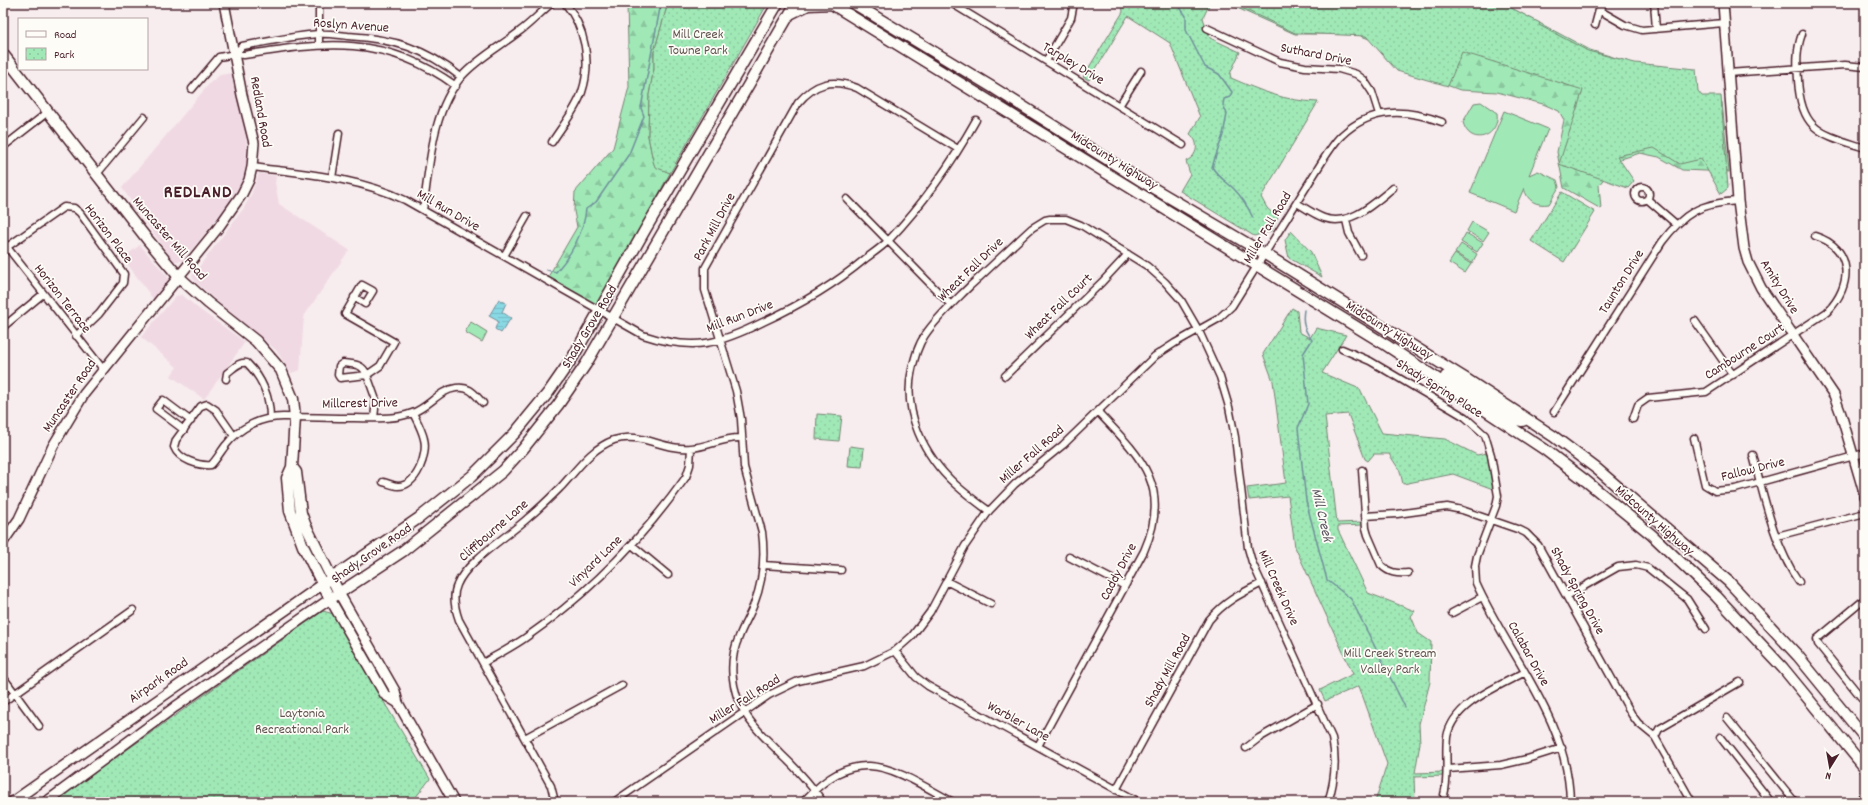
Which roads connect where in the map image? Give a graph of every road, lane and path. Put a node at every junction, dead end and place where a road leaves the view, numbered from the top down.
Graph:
1 (224, 3) edge
2 (319, 3) edge
3 (552, 3) edge
4 (565, 3) edge
5 (778, 3) edge
6 (796, 3) edge
7 (853, 3) edge
8 (951, 3) edge
9 (1074, 3) edge
10 (1604, 3) edge
11 (1654, 3) edge
12 (1723, 3) edge
13 (831, 4) edge
14 (1599, 10) junction
15 (788, 16) junction
16 (1724, 23) junction
17 (1595, 25) dead end
18 (1207, 28) dead end
19 (1656, 29) junction
20 (319, 34) junction
21 (1802, 34) dead end
22 (319, 45) junction
23 (3, 54) edge
24 (235, 54) junction
25 (1046, 61) junction
26 (1865, 67) edge
27 (1798, 68) junction
28 (1141, 71) dead end
29 (1728, 74) junction
30 (461, 77) junction
31 (456, 86) junction
32 (192, 89) dead end
33 (1119, 106) junction
34 (48, 112) junction
35 (1379, 114) junction
36 (144, 117) dead end
37 (976, 120) dead end
38 (1442, 122) dead end
39 (339, 133) dead end
40 (552, 142) dead end
41 (1183, 145) dead end
42 (3, 147) edge
43 (1865, 148) edge
44 (958, 149) junction
45 (252, 167) junction
46 (97, 174) junction
47 (332, 178) junction
48 (1393, 188) dead end
49 (847, 199) dead end
50 (1647, 199) dead end
51 (1738, 201) junction
52 (1297, 203) junction
53 (423, 210) junction
54 (527, 216) dead end
55 (1346, 220) junction
56 (1676, 224) junction
57 (1816, 236) dead end
58 (888, 241) junction
59 (3, 242) edge
60 (7, 247) junction
61 (1128, 254) junction
62 (1265, 254) junction
63 (1361, 255) dead end
64 (504, 256) junction
65 (1258, 267) junction
66 (179, 276) junction
67 (43, 294) junction
68 (354, 297) dead end
69 (951, 305) junction
70 (600, 311) junction
71 (612, 318) junction
72 (1695, 321) dead end
73 (3, 327) edge
74 (1199, 331) junction
75 (1793, 335) junction
76 (76, 336) junction
77 (719, 340) junction
78 (1386, 345) junction
79 (1342, 349) dead end
80 (103, 369) junction
81 (367, 375) junction
82 (1733, 375) junction
83 (1005, 376) dead end
84 (226, 379) dead end
85 (483, 403) dead end
86 (1098, 412) junction
87 (1554, 412) dead end
88 (413, 413) junction
89 (294, 417) junction
90 (270, 418) junction
91 (374, 418) junction
92 (1527, 419) junction
93 (1633, 419) dead end
94 (191, 421) junction
95 (184, 430) junction
96 (234, 436) junction
97 (741, 438) junction
98 (1694, 438) dead end
99 (691, 448) junction
100 (1865, 453) edge
101 (1753, 455) dead end
102 (1854, 455) junction
103 (292, 467) junction
104 (1362, 470) dead end
105 (383, 482) dead end
106 (1760, 482) junction
107 (1865, 496) edge
108 (989, 511) junction
109 (1865, 513) edge
110 (1365, 516) junction
111 (1491, 520) junction
112 (1777, 536) junction
113 (3, 542) edge
114 (632, 544) junction
115 (1069, 557) dead end
116 (763, 565) junction
117 (842, 570) dead end
118 (1408, 573) dead end
119 (668, 575) dead end
120 (332, 578) junction
121 (946, 581) junction
122 (1799, 582) dead end
123 (1262, 583) junction
124 (323, 584) junction
125 (1126, 586) junction
126 (339, 594) junction
127 (1567, 596) junction
128 (1482, 597) junction
129 (1865, 599) edge
130 (330, 600) junction
131 (991, 604) dead end
132 (133, 610) dead end
133 (1452, 614) dead end
134 (1706, 629) dead end
135 (895, 651) junction
136 (483, 663) junction
137 (1524, 672) junction
138 (3, 677) edge
139 (1740, 682) dead end
140 (622, 685) dead end
141 (15, 693) junction
142 (3, 702) edge
143 (1865, 702) edge
144 (398, 703) junction
145 (1318, 704) junction
146 (744, 713) junction
147 (1727, 718) dead end
148 (39, 726) dead end
149 (1655, 737) junction
150 (1720, 737) dead end
151 (525, 738) junction
152 (1865, 738) edge
153 (1038, 746) junction
154 (1246, 748) dead end
155 (1562, 748) junction
156 (1865, 768) edge
157 (1448, 769) junction
158 (814, 789) junction
159 (1116, 790) junction
160 (1444, 795) dead end
161 (1865, 797) edge
162 (12, 802) edge
163 (46, 802) edge
164 (454, 802) edge
165 (555, 802) edge
166 (614, 802) edge
167 (803, 802) edge
168 (823, 802) edge
169 (953, 802) edge
170 (1139, 802) edge
171 (1328, 802) edge
172 (1570, 802) edge
173 (1692, 802) edge
174 (1771, 802) edge
175 (1795, 802) edge
176 (1859, 802) edge

1 - 24 street, Redland Road
2 - 20 street
3 - 30 street
4 - 40 street
5 - 70 main road, Shady Grove Road
6 - 15 main road, Shady Grove Road
7 - 62 main road, Midcounty Highway
8 - 25 street, Tarpley Drive
9 - 25 street
10 - 14 street
11 - 19 street
12 - 16 street, Amity Drive
13 - 15 main road
13 - 65 main road, Midcounty Highway
14 - 17 street
14 - 19 street
15 - 71 main road, Shady Grove Road
16 - 19 street
16 - 29 street, Amity Drive
18 - 35 street, Suthard Drive
20 - 22 street
20 - 24 street, Roslyn Avenue
20 - 30 street, Roslyn Avenue
21 - 27 street
22 - 24 street, Roslyn Avenue
22 - 31 street, Roslyn Avenue
23 - 34 main road, Muncaster Mill Road
24 - 32 street, Roslyn Avenue
24 - 45 street, Redland Road
25 - 33 street, Tarpley Drive
26 - 27 street
27 - 29 street
27 - 43 street
28 - 33 street
29 - 51 street, Amity Drive
30 - 31 street
31 - 53 street
33 - 41 street, Tarpley Drive
34 - 42 street
34 - 46 main road, Muncaster Mill Road
35 - 38 street, Miller Fall Road
35 - 52 street, Miller Fall Road
36 - 46 street
37 - 44 street, Mill Run Drive
39 - 47 street
44 - 58 street, Mill Run Drive
44 - 77 street, Park Mill Drive
45 - 47 street, Mill Run Drive
45 - 66 street, Redland Road
46 - 66 main road, Muncaster Mill Road
47 - 53 street, Mill Run Drive
48 - 55 street
49 - 58 street
50 - 56 street
51 - 56 street, Taunton Drive
51 - 75 street, Amity Drive
52 - 55 street
52 - 62 street, Miller Fall Road
53 - 64 street, Mill Run Drive
54 - 64 street
55 - 63 street
56 - 87 street, Taunton Drive
57 - 75 street, Cambourne Court
58 - 69 street
58 - 77 street, Mill Run Drive
59 - 60 street, Horizon Terrace
60 - 67 street, Horizon Terrace
60 - 76 street, Horizon Place
61 - 69 street, Wheat Fall Drive
61 - 74 street, Wheat Fall Drive
61 - 83 street, Wheat Fall Court
62 - 65 street, Miller Fall Road
62 - 92 main road, Midcounty Highway
64 - 70 street, Mill Run Drive
65 - 74 street, Miller Fall Road
65 - 78 main road, Midcounty Highway
66 - 80 street, Muncaster Road
66 - 89 main road, Muncaster Mill Road
67 - 73 street
67 - 76 street, Horizon Terrace
68 - 81 street
69 - 108 street, Wheat Fall Drive
70 - 71 street, Mill Run Drive
70 - 120 main road, Shady Grove Road
71 - 77 street, Mill Run Drive
71 - 126 main road, Shady Grove Road
72 - 82 street
74 - 86 street, Miller Fall Road
74 - 123 street, Mill Creek Drive
75 - 82 street, Cambourne Court
75 - 102 street, Amity Drive
76 - 80 street, Horizon Terrace
77 - 97 street, Park Mill Drive
78 - 92 main road
78 - 156 main road, Midcounty Highway
79 - 111 street, Shady Spring Place
80 - 113 street, Muncaster Road
81 - 81 street
81 - 91 street
82 - 93 street, Cambourne Court
84 - 90 street
85 - 88 street, Millcrest Drive
86 - 108 street, Miller Fall Road
86 - 125 street, Caddy Drive
88 - 91 street, Millcrest Drive
88 - 105 street
89 - 90 street, Millcrest Drive
89 - 91 street, Millcrest Drive
89 - 103 main road, Muncaster Mill Road
90 - 96 street, Millcrest Drive
92 - 152 main road, Midcounty Highway
94 - 95 street
94 - 95 street
94 - 96 street
95 - 96 street
97 - 99 street, Cliffbourne Lane
97 - 116 street, Park Mill Drive
98 - 106 street, Fallow Drive
99 - 114 street, Vinyard Lane
99 - 136 street, Cliffbourne Lane
100 - 102 street, Fallow Drive
101 - 106 street
102 - 106 street, Fallow Drive
102 - 107 street, Amity Drive
103 - 120 main road, Muncaster Mill Road
103 - 124 main road, Muncaster Mill Road
104 - 110 street
106 - 112 street
108 - 121 street, Miller Fall Road
109 - 112 street
110 - 111 street, Shady Spring Drive
110 - 118 street
111 - 127 street, Shady Spring Drive
111 - 128 street, Calabar Drive
112 - 122 street
114 - 119 street
114 - 136 street, Vinyard Lane
115 - 125 street
116 - 117 street
116 - 146 street, Park Mill Drive
120 - 124 main road, Shady Grove Road
120 - 126 main road, Muncaster Mill Road
121 - 131 street
121 - 135 street, Miller Fall Road
123 - 145 street, Mill Creek Drive
123 - 159 street, Shady Mill Road
124 - 130 main road, Muncaster Mill Road
124 - 162 street, Airpark Road
125 - 153 street, Caddy Drive
126 - 130 main road, Shady Grove Road
126 - 144 street, Muncaster Mill Road
127 - 134 street
127 - 149 street, Shady Spring Drive
128 - 133 street
128 - 137 street, Calabar Drive
129 - 143 street
130 - 144 street, Muncaster Mill Road
130 - 163 street
132 - 141 street
135 - 146 street, Miller Fall Road
135 - 153 street, Warbler Lane
136 - 151 street, Cliffbourne Lane
137 - 155 street, Calabar Drive
137 - 157 street
138 - 141 street
139 - 149 street
140 - 151 street
141 - 142 street
141 - 148 street
144 - 164 street, Muncaster Mill Road
145 - 154 street
145 - 171 street, Mill Creek Drive
146 - 158 street
146 - 166 street, Miller Fall Road
147 - 175 street
149 - 173 street, Shady Spring Drive
150 - 174 street
151 - 165 street, Cliffbourne Lane
153 - 159 street, Warbler Lane
155 - 157 street
155 - 172 street, Calabar Drive
157 - 160 street
158 - 167 street
158 - 168 street
158 - 169 street
159 - 170 street, Warbler Lane
161 - 176 street

